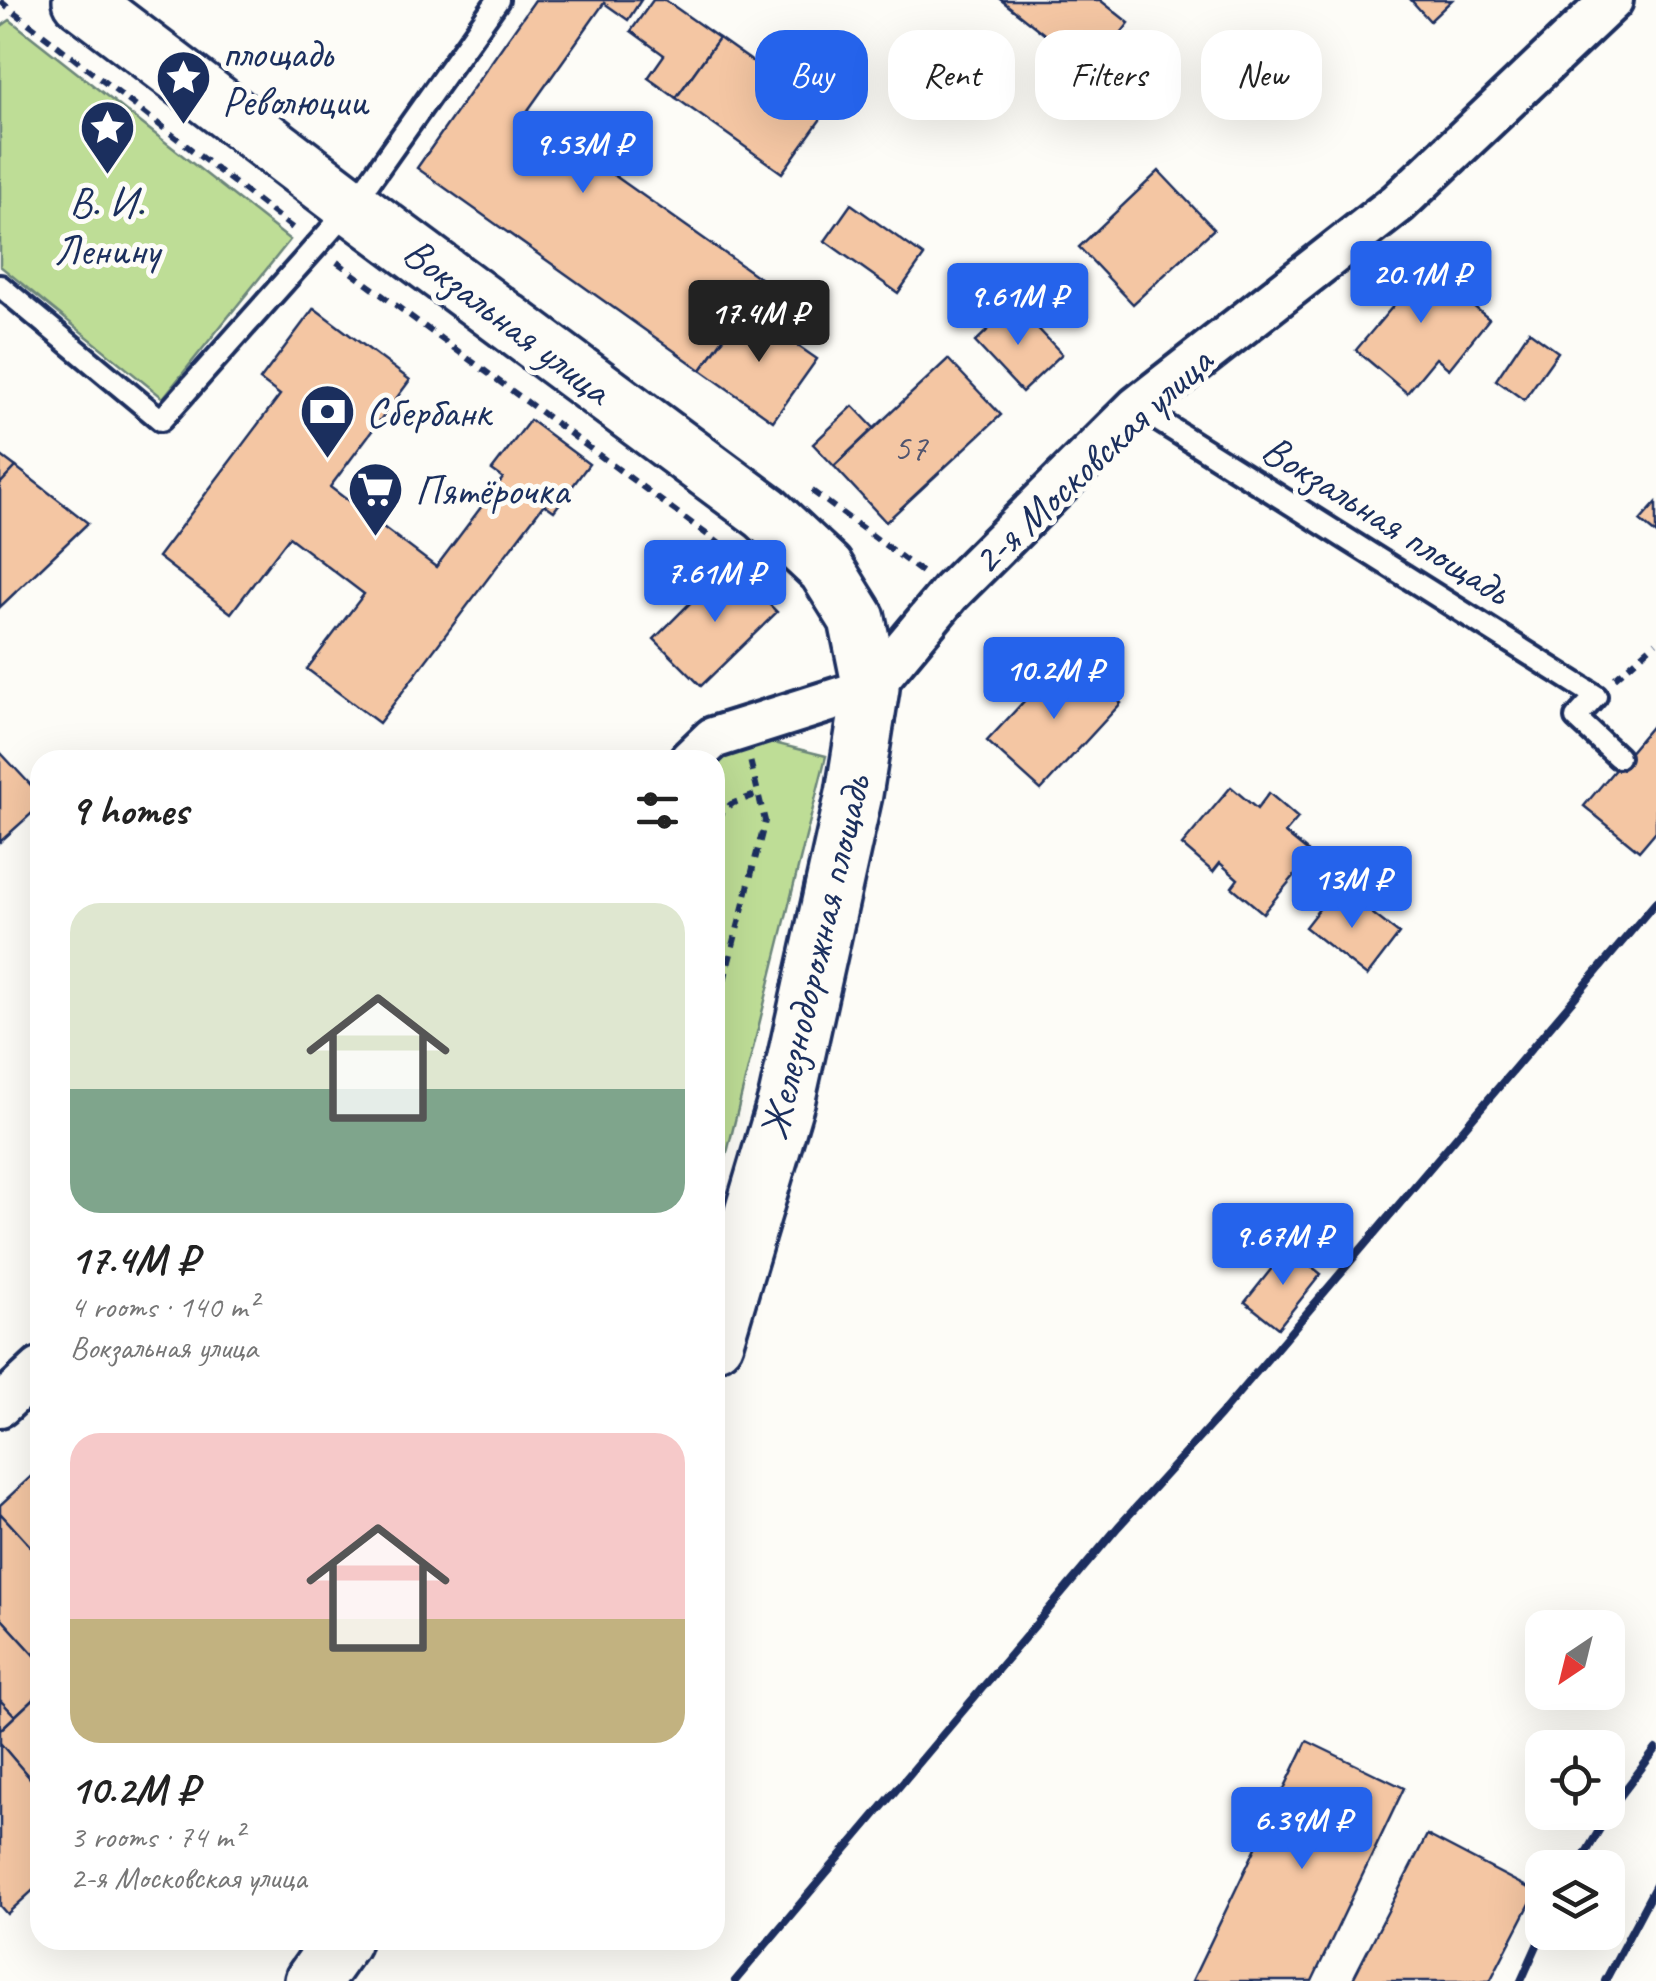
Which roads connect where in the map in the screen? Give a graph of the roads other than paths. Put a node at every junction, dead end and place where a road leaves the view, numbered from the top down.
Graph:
1 (81, 0) edge
2 (498, 0) edge
3 (1612, 0) edge
4 (352, 206) junction
5 (0, 286) edge
6 (1136, 408) junction
7 (871, 688) junction
8 (700, 750) edge
9 (1618, 756) dead end
10 (725, 1307) edge
11 (30, 1378) edge
12 (0, 1406) edge
13 (335, 1950) edge
14 (313, 1981) edge

1 - 4 main road, Вокзальная улица
2 - 4 lane
3 - 6 street, 2-я Московская улица
4 - 5 lane
4 - 7 main road, Вокзальная улица
6 - 7 street, 2-я Московская улица
6 - 9 lane, Вокзальная площадь
7 - 8 street
7 - 10 main road, Железнодорожная площадь
11 - 12 street
13 - 14 main road

